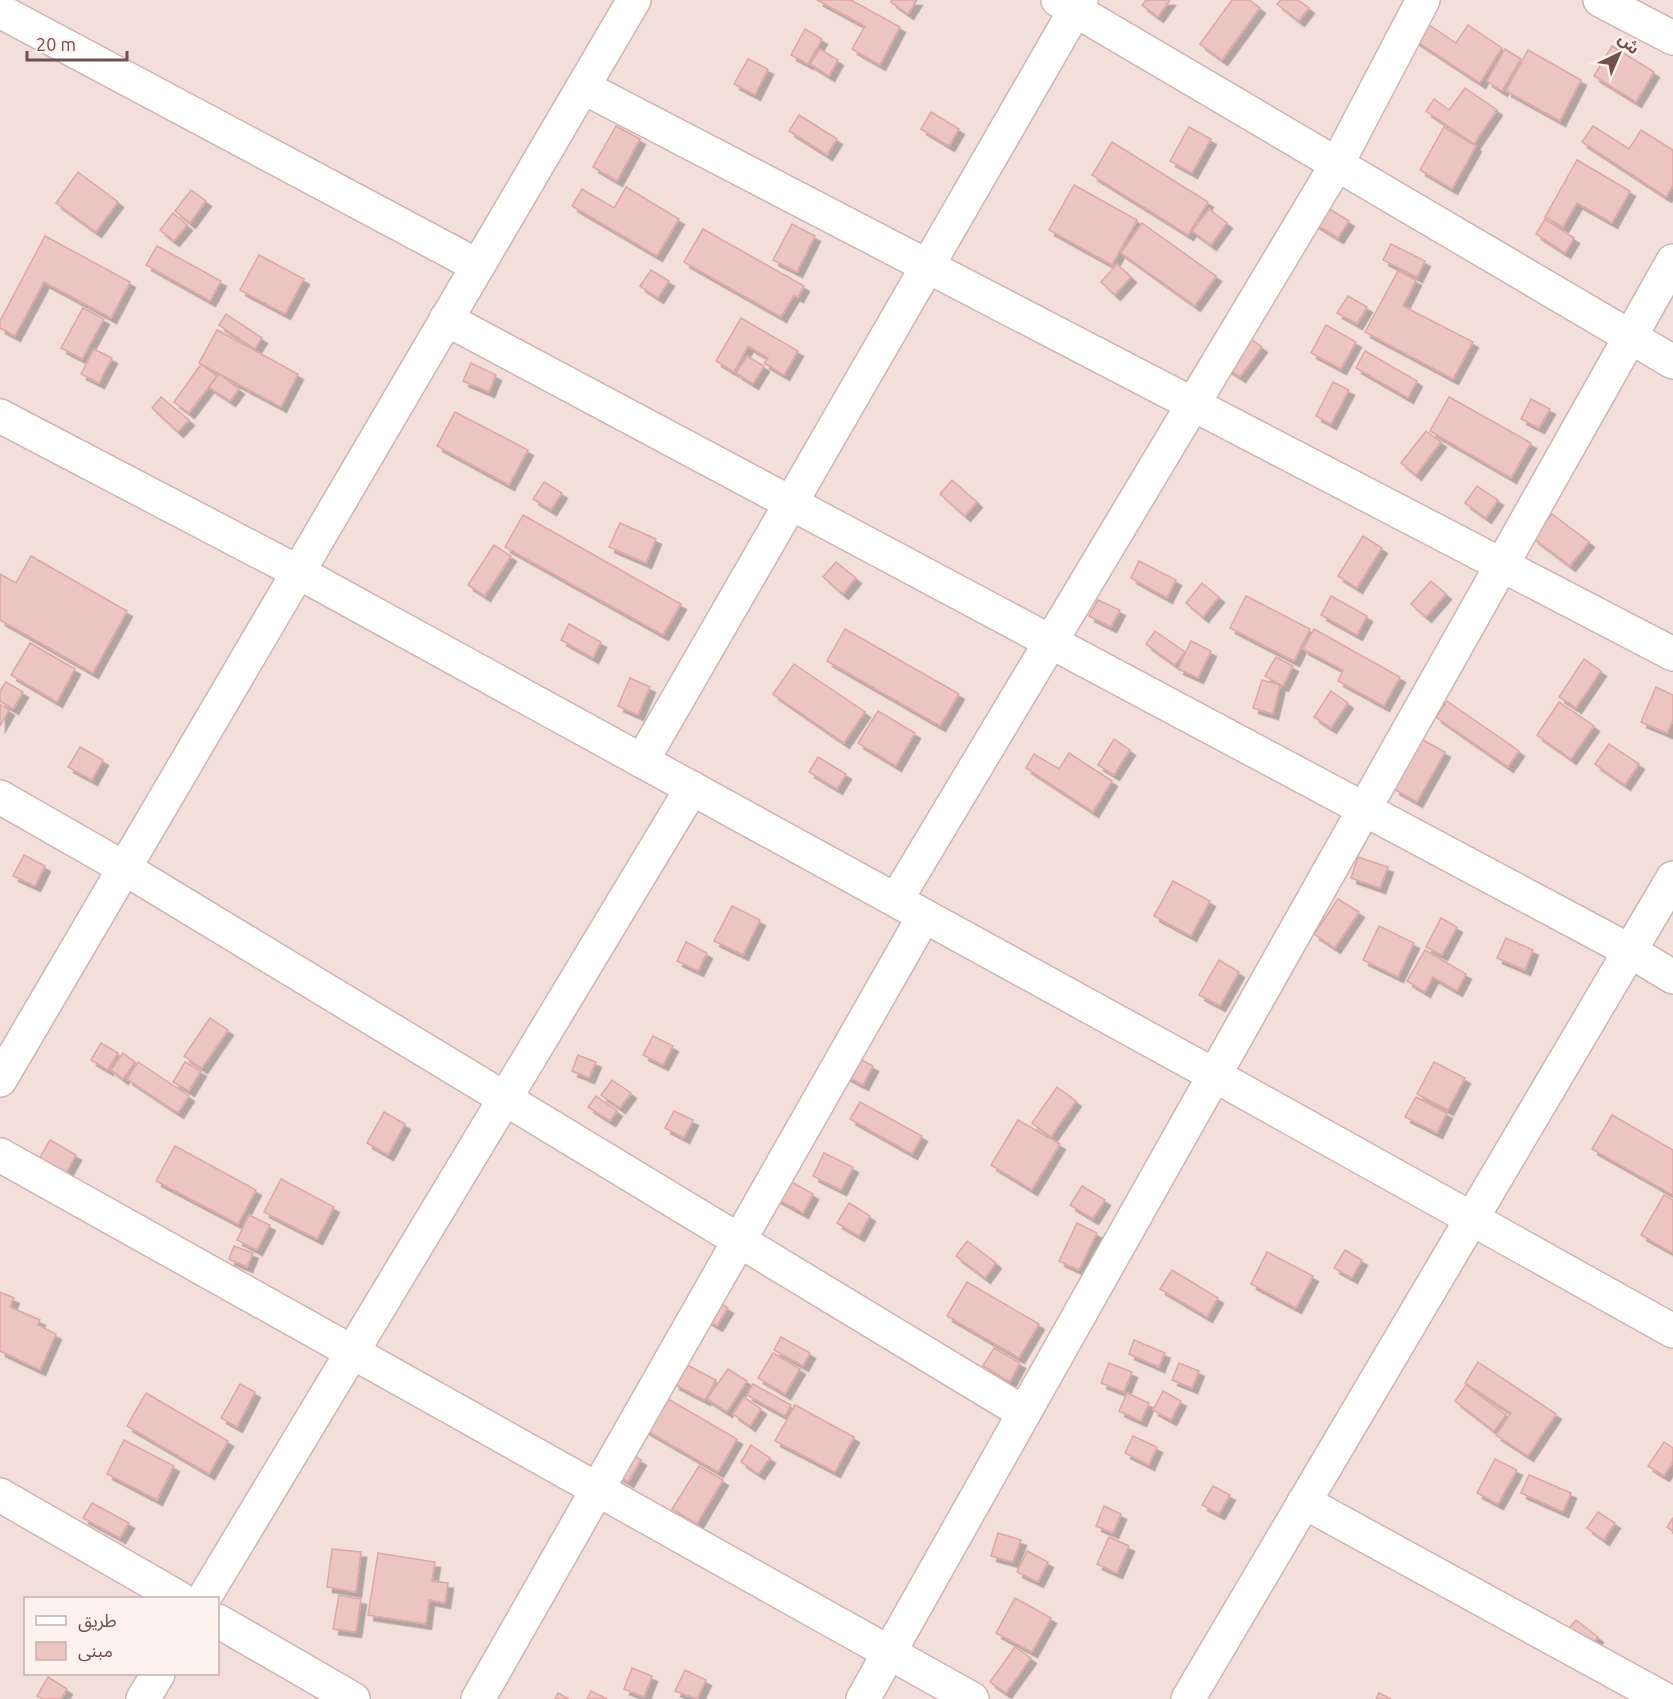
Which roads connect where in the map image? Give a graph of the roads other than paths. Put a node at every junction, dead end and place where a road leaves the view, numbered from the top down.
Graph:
1 (634, 0) edge
2 (1423, 0) edge
3 (1600, 0) edge
4 (1071, 3) edge
5 (0, 11) edge
6 (1673, 38) edge
7 (583, 87) junction
8 (1337, 164) junction
9 (1673, 261) edge
10 (478, 266) junction
11 (928, 266) junction
12 (446, 319) junction
13 (1630, 337) junction
14 (1673, 362) edge
15 (1193, 404) junction
16 (0, 416) edge
17 (792, 503) junction
18 (1502, 564) junction
19 (298, 572) junction
20 (1052, 642) junction
21 (1673, 654) edge
22 (642, 761) junction
23 (692, 788) junction
24 (0, 797) edge
25 (1364, 809) junction
26 (124, 868) junction
27 (1673, 878) edge
28 (896, 900) junction
29 (924, 916) junction
30 (1630, 951) junction
31 (1673, 977) edge
32 (1214, 1075) junction
33 (0, 1080) edge
34 (505, 1099) junction
35 (0, 1155) edge
36 (1473, 1218) junction
37 (739, 1240) junction
38 (1673, 1331) edge
39 (351, 1353) junction
40 (1024, 1413) junction
41 (597, 1490) junction
42 (0, 1495) edge
43 (1304, 1502) junction
44 (176, 1597) edge
45 (205, 1597) edge
46 (219, 1622) edge
47 (889, 1653) junction
48 (157, 1675) edge
49 (143, 1699) edge
50 (353, 1699) edge
51 (478, 1699) edge
52 (863, 1699) edge
53 (972, 1699) edge
54 (1188, 1699) edge
55 (1664, 1699) edge

1 - 7 street
2 - 8 street
3 - 6 street
4 - 8 street
4 - 11 street
5 - 10 street
7 - 10 street
7 - 11 street
8 - 13 street
8 - 15 street
9 - 13 street
10 - 12 street
11 - 15 street
11 - 17 street
12 - 17 street
12 - 19 street
13 - 14 street
13 - 18 street
15 - 18 street
15 - 20 street
16 - 19 street
17 - 20 street
17 - 22 street
18 - 21 street
18 - 25 street
19 - 22 street
19 - 26 street
20 - 25 street
20 - 28 street
22 - 23 street
23 - 28 street
23 - 34 street
24 - 26 street
25 - 30 street
25 - 32 street
26 - 33 street
26 - 34 street
27 - 30 street
28 - 29 street
29 - 32 street
29 - 37 street
30 - 31 street
30 - 36 street
32 - 36 street
32 - 40 street
34 - 37 street
34 - 39 street
35 - 39 street
36 - 38 street
36 - 43 street
37 - 40 street
37 - 41 street
39 - 41 street
39 - 45 street
40 - 47 street
41 - 47 street
41 - 51 street
42 - 44 street
43 - 54 street
43 - 55 street
46 - 50 street
47 - 52 street
47 - 53 street
48 - 49 street

